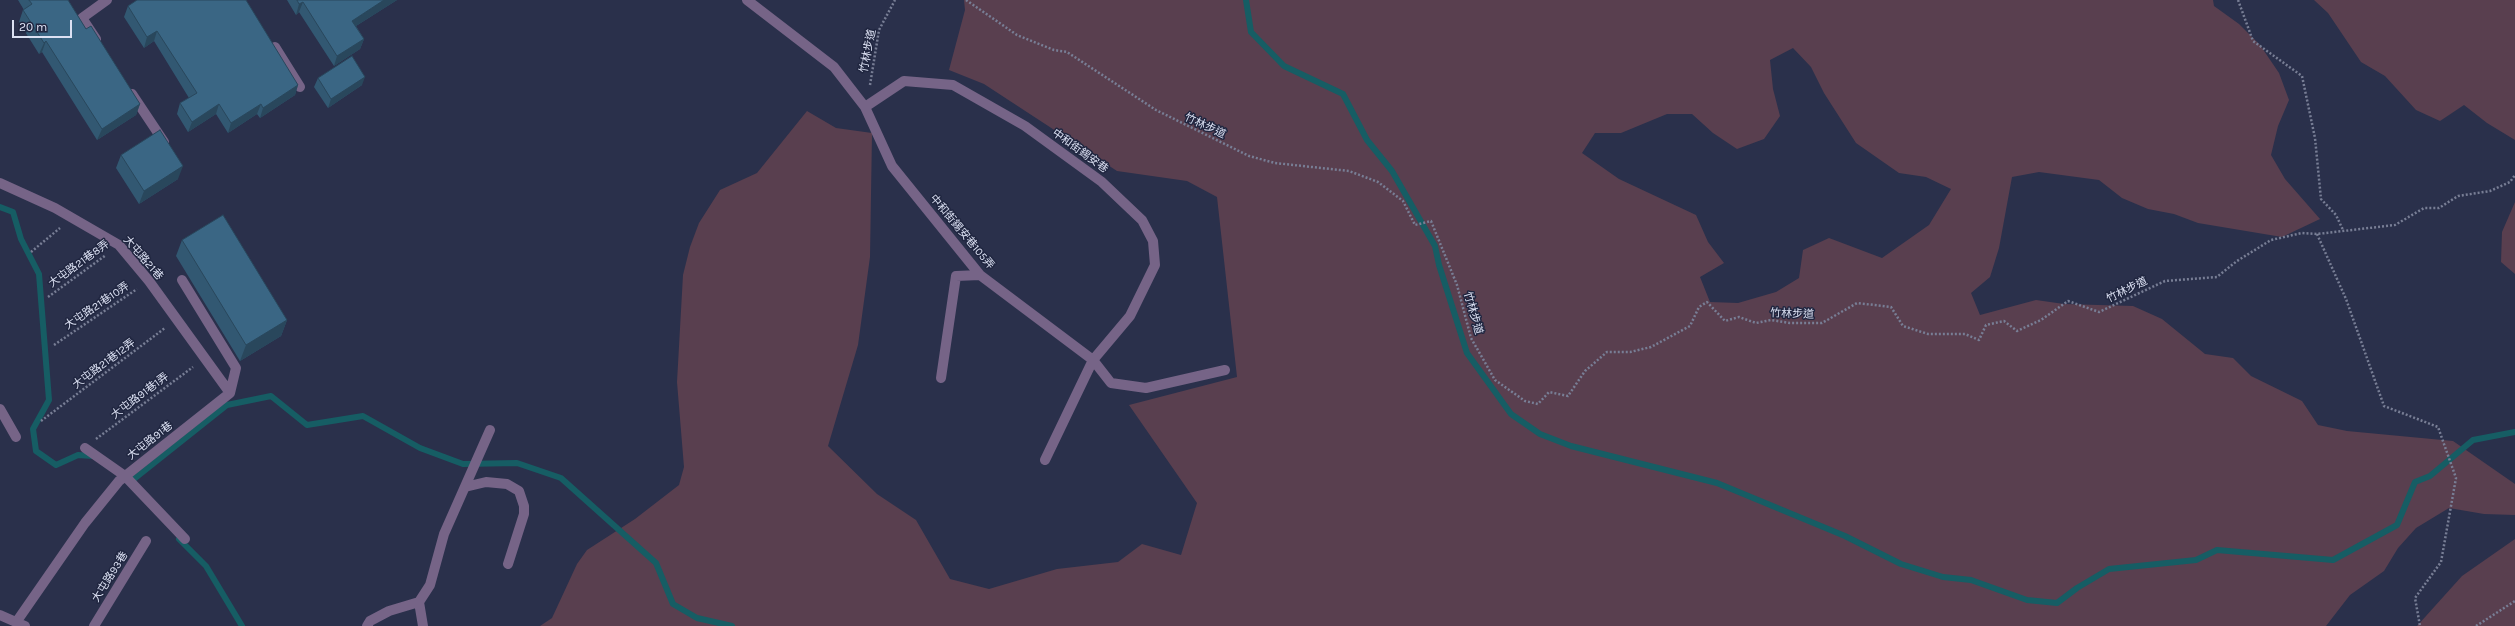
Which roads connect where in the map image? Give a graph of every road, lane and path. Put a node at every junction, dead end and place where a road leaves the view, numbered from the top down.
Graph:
1 (106, 0) edge
2 (747, 0) edge
3 (895, 0) edge
4 (966, 0) edge
5 (2238, 0) edge
6 (270, 40) edge
7 (104, 51) edge
8 (126, 84) edge
9 (300, 87) dead end
10 (865, 107) junction
11 (165, 144) edge
12 (2515, 175) edge
13 (0, 183) edge
14 (73, 218) junction
15 (2343, 230) junction
16 (2317, 234) junction
17 (119, 245) junction
18 (31, 252) dead end
19 (980, 275) junction
20 (182, 280) dead end
21 (149, 281) junction
22 (48, 297) dead end
23 (177, 319) junction
24 (54, 345) dead end
25 (205, 358) junction
26 (1093, 360) junction
27 (1225, 370) dead end
28 (941, 378) dead end
29 (230, 393) junction
30 (0, 409) edge
31 (40, 421) dead end
32 (490, 430) dead end
33 (16, 437) dead end
34 (85, 448) joint
35 (1045, 460) dead end
36 (125, 476) junction
37 (465, 487) junction
38 (185, 539) dead end
39 (146, 541) dead end
40 (508, 564) dead end
41 (2515, 601) edge
42 (419, 602) junction
43 (0, 615) edge
44 (21, 623) edge
45 (94, 626) edge
46 (367, 626) edge
47 (423, 626) edge
48 (2420, 626) edge
49 (2476, 626) edge

1 - 7 street
2 - 10 street
3 - 10 path, 竹林步道
4 - 16 path, 竹林步道
5 - 15 path
6 - 9 street
8 - 11 street
10 - 19 street, 中和街錫安巷105弄
10 - 26 street, 中和街錫安巷
12 - 15 path, 竹林步道
13 - 14 street, 大屯路21巷
14 - 17 street, 大屯路21巷
14 - 18 path
15 - 16 path, 竹林步道
16 - 48 path
17 - 21 street, 大屯路21巷
17 - 22 path, 大屯路21巷8弄
19 - 26 street, 中和街錫安巷105弄
19 - 28 street
20 - 29 street
21 - 23 street, 大屯路21巷
21 - 24 path, 大屯路21巷10弄
23 - 25 street, 大屯路21巷
23 - 31 path, 大屯路21巷12弄
25 - 29 street, 大屯路21巷
25 - 34 path, 大屯路91巷1弄
26 - 27 street
26 - 35 street, 中和街錫安巷
29 - 36 street, 大屯路91巷
30 - 33 street
32 - 37 street
34 - 36 street
36 - 38 street
36 - 44 street, 大屯路91巷
37 - 40 street
37 - 42 street
39 - 45 street, 大屯路93巷
41 - 49 path
42 - 46 street
42 - 47 street
43 - 44 street

